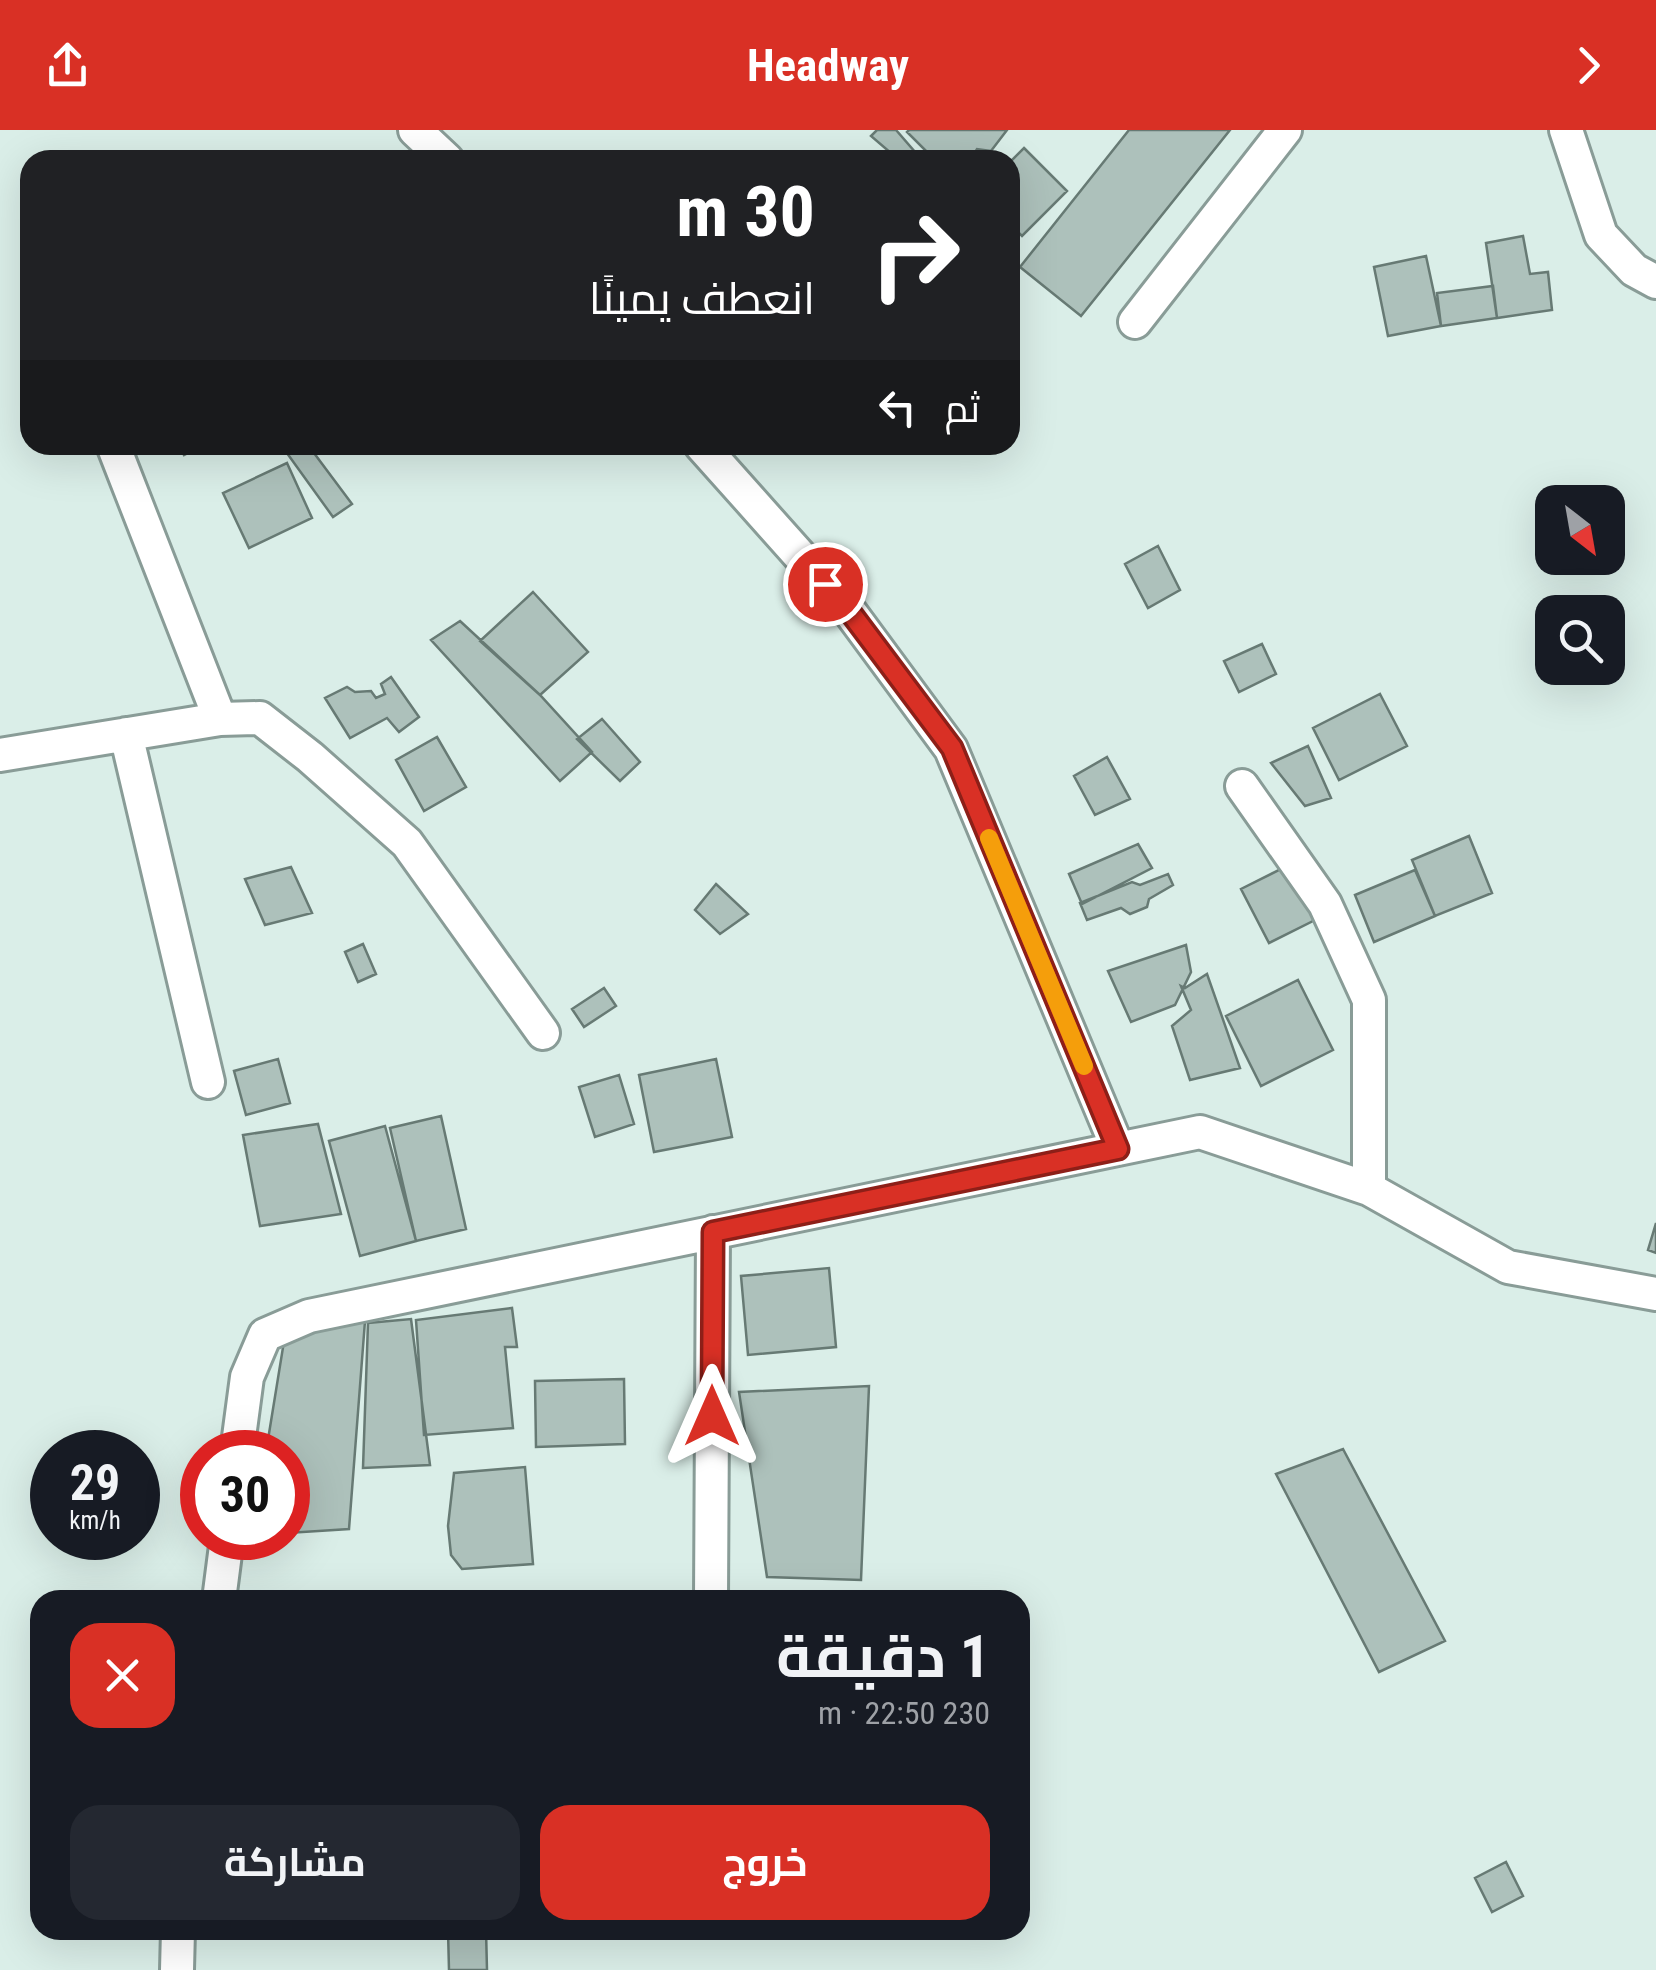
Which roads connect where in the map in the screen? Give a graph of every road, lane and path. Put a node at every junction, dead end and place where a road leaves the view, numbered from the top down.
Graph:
1 (415, 130) edge
2 (1285, 130) edge
3 (1566, 130) edge
4 (436, 150) edge
5 (1656, 282) edge
6 (1135, 322) dead end
7 (117, 455) edge
8 (710, 455) edge
9 (220, 718) junction
10 (126, 734) junction
11 (0, 756) edge
12 (1242, 786) dead end
13 (543, 1033) dead end
14 (208, 1082) dead end
15 (1118, 1149) junction
16 (1369, 1189) junction
17 (713, 1232) junction
18 (1656, 1294) edge
19 (240, 1430) edge
20 (224, 1560) edge
21 (220, 1590) edge
22 (711, 1590) edge
23 (178, 1940) edge
24 (177, 1970) edge

1 - 4 street
2 - 6 street
3 - 5 street
7 - 9 street
8 - 15 street
9 - 10 street
9 - 13 street
10 - 11 street
10 - 14 street
12 - 16 street
15 - 16 street
15 - 17 street
16 - 18 street
17 - 19 street
17 - 22 street
20 - 21 street
23 - 24 street

